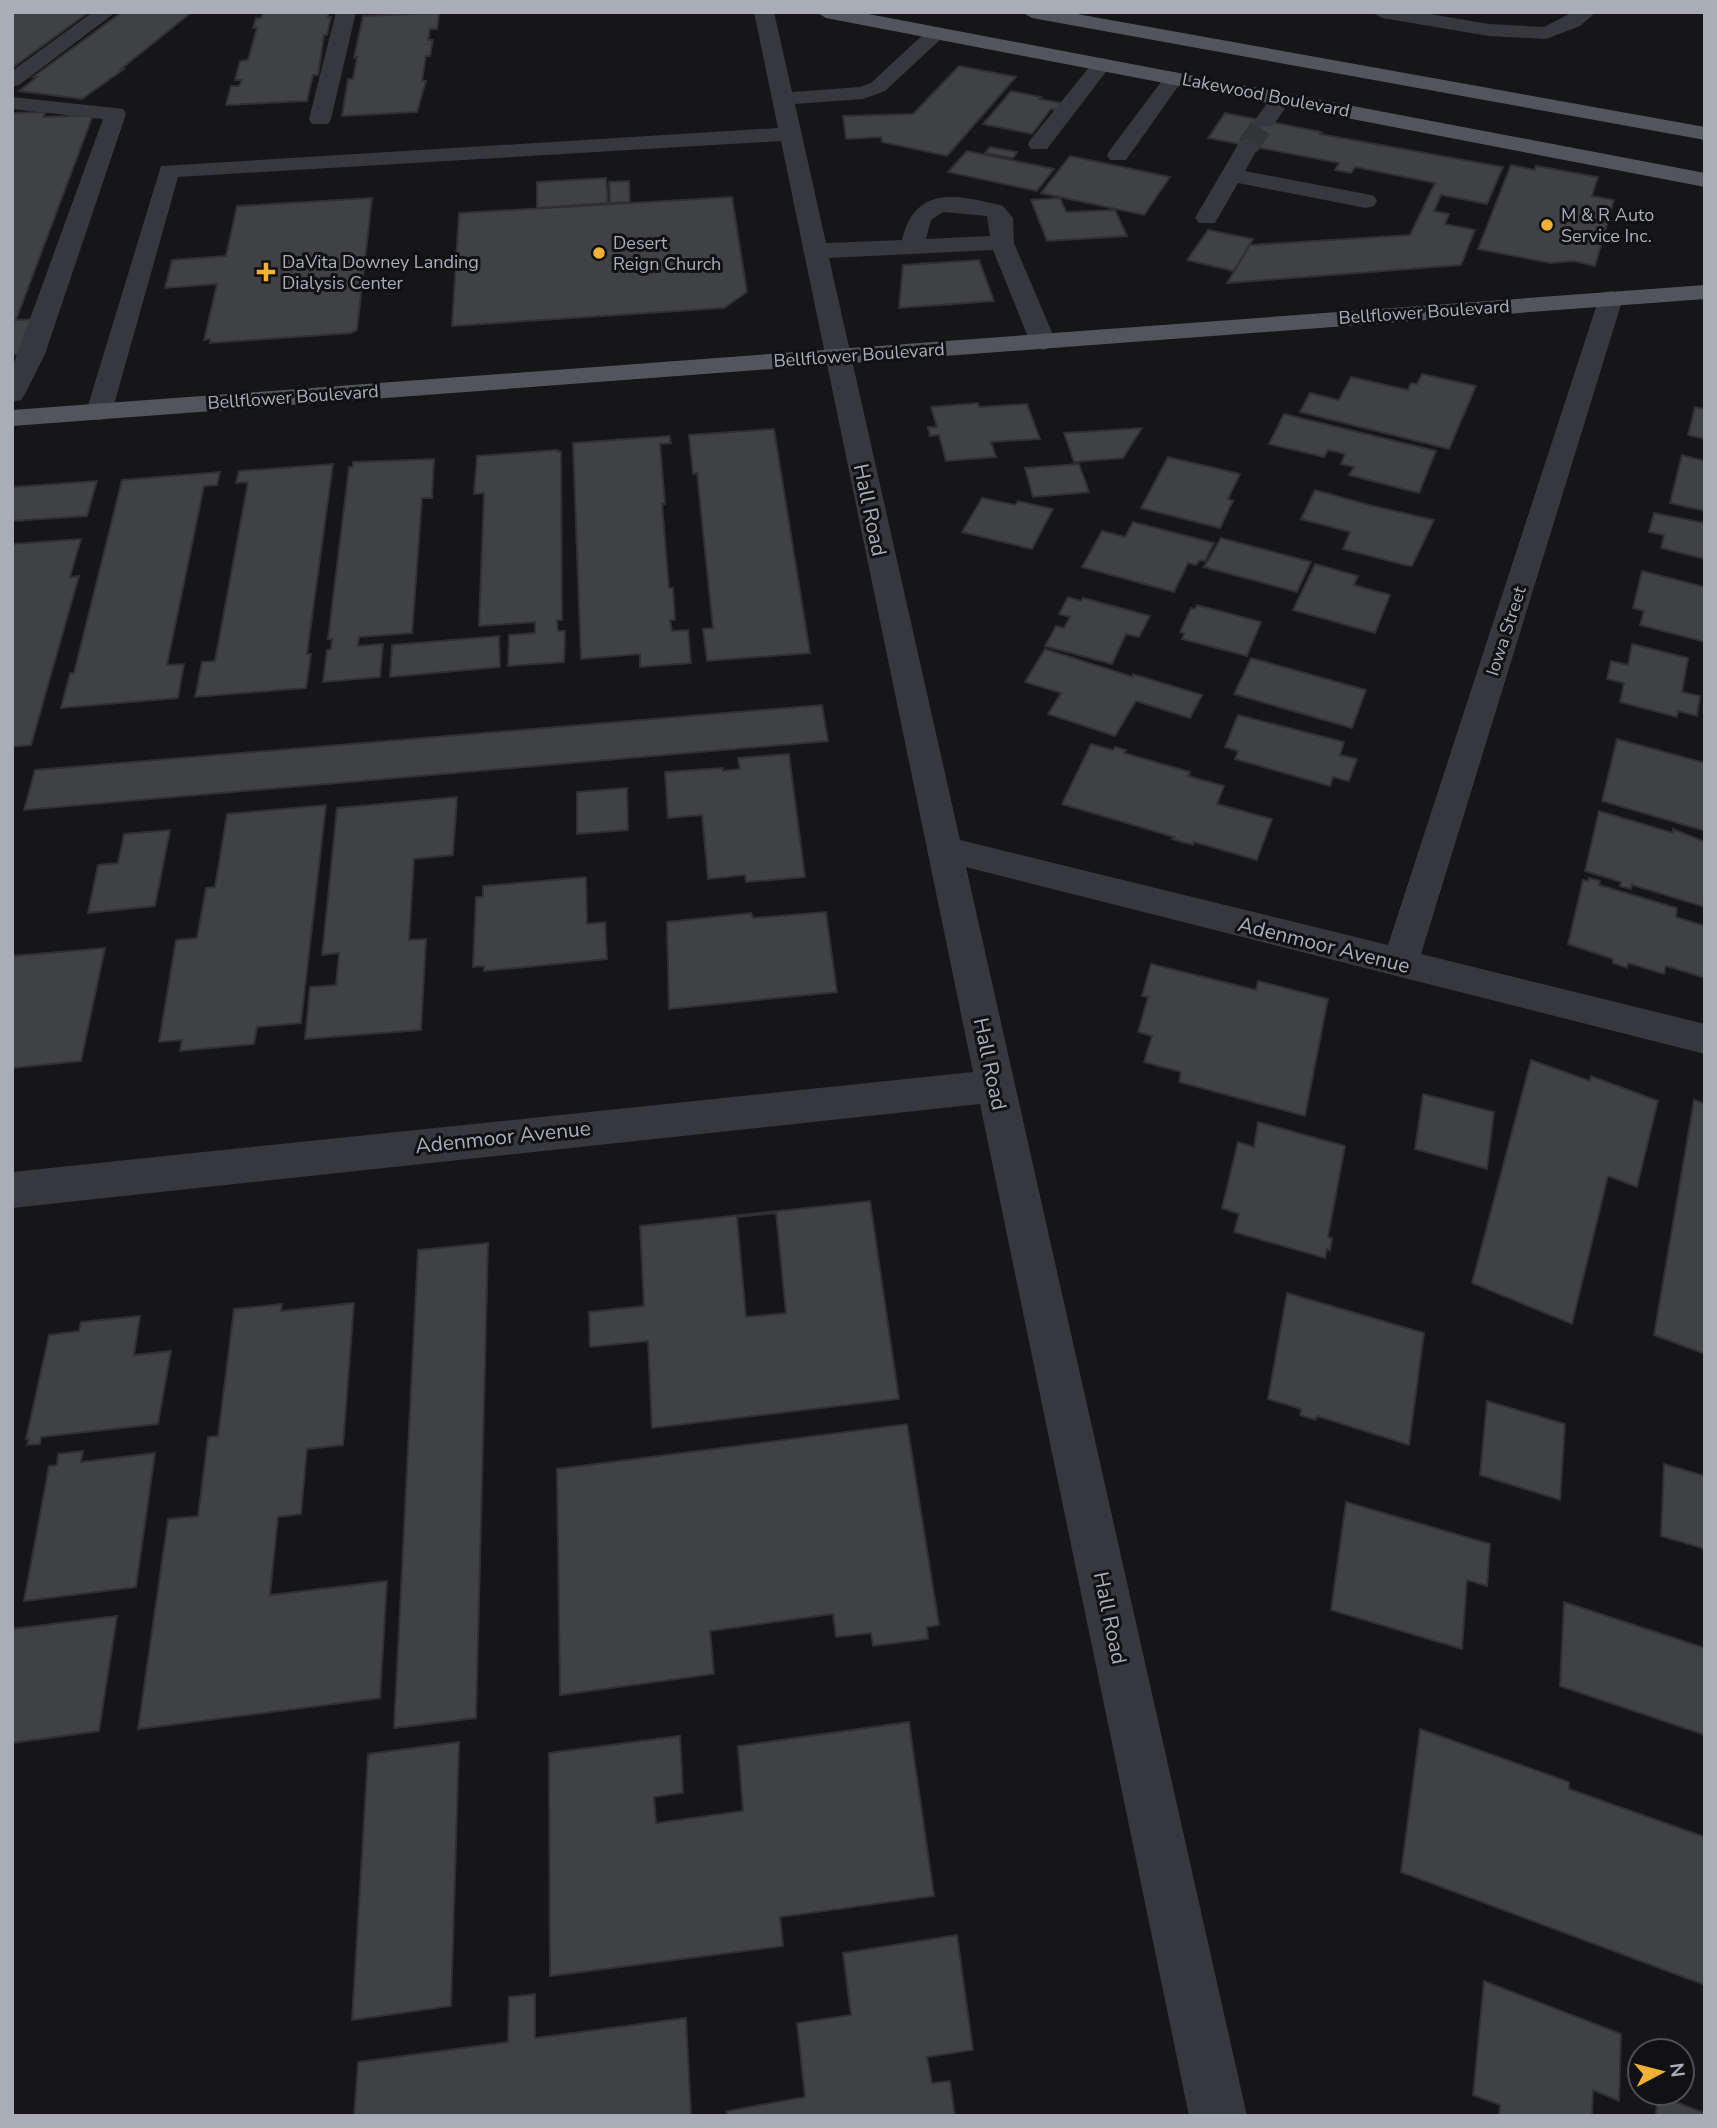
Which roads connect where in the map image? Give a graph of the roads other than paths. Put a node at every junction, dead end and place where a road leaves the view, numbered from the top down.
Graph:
1 (106, 12) edge
2 (346, 12) edge
3 (764, 12) edge
4 (826, 12) edge
5 (1032, 12) edge
6 (1382, 12) edge
7 (1586, 12) edge
8 (936, 33) junction
9 (1102, 64) junction
10 (1174, 78) junction
11 (12, 81) edge
12 (1280, 98) junction
13 (782, 99) junction
14 (12, 103) edge
15 (320, 119) dead end
16 (1265, 121) tunnel mouth
17 (789, 134) junction
18 (1705, 134) edge
19 (1039, 144) dead end
20 (1248, 146) tunnel mouth
21 (1118, 155) dead end
22 (1231, 174) junction
23 (1379, 177) dead end
24 (1705, 180) edge
25 (1366, 201) junction
26 (1206, 218) dead end
27 (1354, 225) dead end
28 (1002, 243) junction
29 (912, 248) junction
30 (814, 251) junction
31 (1705, 292) edge
32 (1611, 298) junction
33 (1043, 342) junction
34 (837, 357) junction
35 (12, 394) edge
36 (99, 412) junction
37 (12, 418) edge
38 (944, 849) junction
39 (1400, 964) junction
40 (1705, 1039) edge
41 (995, 1086) junction
42 (12, 1190) edge
43 (1218, 2116) edge

1 - 11 street
2 - 15 street
3 - 13 street, Hall Road
4 - 8 main road, Lakewood Boulevard
5 - 18 main road, Lakewood Boulevard
6 - 7 street
8 - 9 main road, Lakewood Boulevard
8 - 13 street
9 - 10 main road, Lakewood Boulevard
9 - 19 street
10 - 12 main road, Lakewood Boulevard
10 - 21 street
12 - 16 street
12 - 24 main road, Lakewood Boulevard
13 - 17 street, Hall Road
14 - 35 street
17 - 30 street, Hall Road
17 - 36 street
20 - 22 street
22 - 25 street
22 - 26 street
23 - 25 street
25 - 27 street
28 - 29 street
28 - 29 street
28 - 33 street
29 - 30 street
30 - 34 street, Hall Road
31 - 32 main road, Bellflower Boulevard
32 - 33 main road, Bellflower Boulevard
32 - 39 street, Iowa Street
33 - 34 main road, Bellflower Boulevard
34 - 36 main road, Bellflower Boulevard
34 - 38 street, Hall Road
36 - 37 main road, Bellflower Boulevard
38 - 39 street, Adenmoor Avenue
38 - 41 street, Hall Road
39 - 40 street, Adenmoor Avenue
41 - 42 street, Adenmoor Avenue
41 - 43 street, Hall Road

